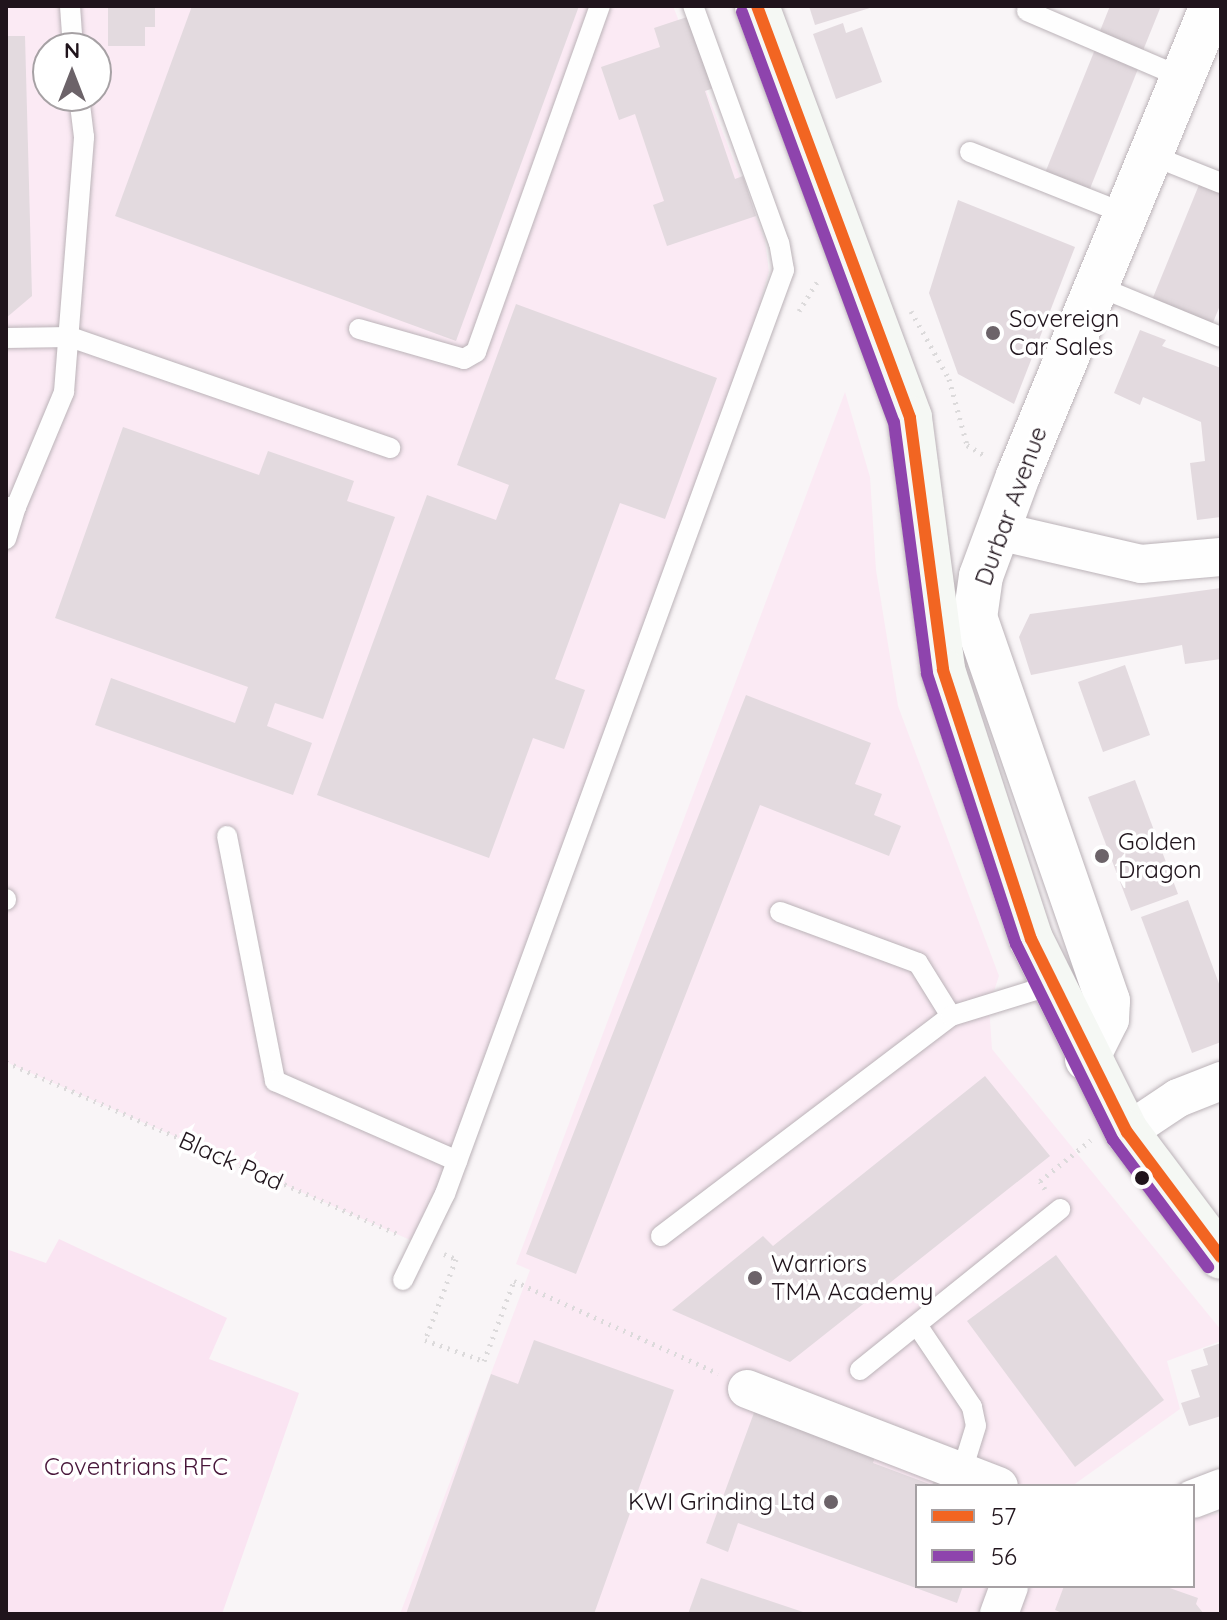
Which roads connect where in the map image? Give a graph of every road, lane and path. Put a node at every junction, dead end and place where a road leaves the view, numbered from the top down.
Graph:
1 (70, 6) edge
2 (600, 6) edge
3 (693, 6) edge
4 (757, 6) edge
5 (1212, 6) edge
6 (1027, 11) dead end
7 (72, 32) edge
8 (1183, 78) junction
9 (81, 112) edge
10 (970, 152) dead end
11 (1151, 155) junction
12 (1221, 183) edge
13 (1126, 214) junction
14 (841, 267) junction
15 (1097, 286) junction
16 (914, 308) dead end
17 (794, 320) dead end
18 (359, 329) dead end
19 (70, 337) junction
20 (1221, 337) edge
21 (6, 338) edge
22 (390, 448) dead end
23 (1018, 476) junction
24 (11, 507) edge
25 (998, 531) junction
26 (6, 539) edge
27 (1221, 557) edge
28 (227, 836) dead end
29 (780, 912) dead end
30 (1052, 985) junction
31 (951, 1016) junction
32 (1087, 1059) junction
33 (6, 1062) edge
34 (1221, 1081) edge
35 (1123, 1124) junction
36 (457, 1161) junction
37 (1060, 1209) joint
38 (661, 1236) dead end
39 (424, 1246) junction
40 (1221, 1257) edge
41 (403, 1280) dead end
42 (917, 1325) junction
43 (860, 1370) dead end
44 (747, 1389) joint
45 (962, 1471) junction
46 (994, 1484) edge
47 (1221, 1488) edge
48 (1195, 1498) edge
49 (1008, 1588) edge
50 (999, 1614) edge

1 - 7 lane
2 - 18 lane
3 - 36 lane
4 - 14 main road
5 - 8 street, Durbar Avenue
6 - 8 lane
8 - 11 street, Durbar Avenue
9 - 19 lane
10 - 13 lane
11 - 12 lane
11 - 13 street, Durbar Avenue
13 - 15 street, Durbar Avenue
14 - 17 path
14 - 30 main road
15 - 20 lane
15 - 23 street, Durbar Avenue
16 - 23 path
19 - 21 lane
19 - 22 lane
19 - 24 lane
23 - 25 street, Durbar Avenue
24 - 26 lane
25 - 27 street
25 - 32 street, Durbar Avenue
28 - 36 lane
29 - 31 lane
30 - 31 lane
30 - 32 main road
31 - 38 lane
32 - 35 main road
33 - 39 path, Black Pad
34 - 35 street
35 - 37 path
35 - 40 main road
36 - 39 lane
37 - 42 lane
39 - 41 lane
39 - 44 path, Black Pad
42 - 43 lane
42 - 45 lane
44 - 45 street
45 - 46 street
47 - 48 street
49 - 50 street

